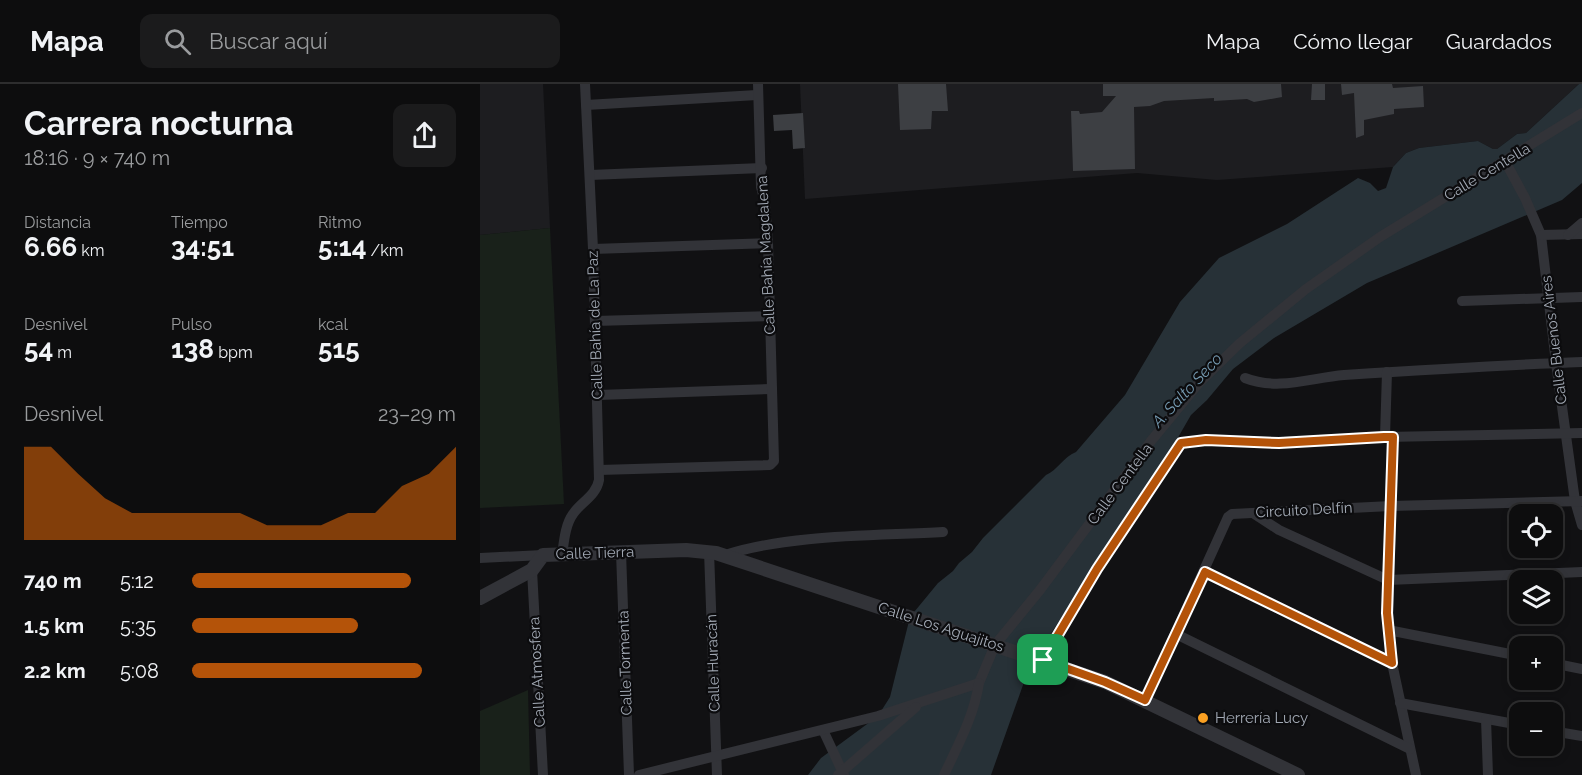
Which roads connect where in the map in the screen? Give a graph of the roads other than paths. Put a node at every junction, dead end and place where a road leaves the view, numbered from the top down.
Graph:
1 (585, 84) edge
2 (758, 90) edge
3 (586, 105) junction
4 (1582, 113) edge
5 (1505, 161) junction
6 (762, 168) junction
7 (590, 175) junction
8 (1582, 223) edge
9 (1582, 234) edge
10 (1541, 235) junction
11 (1569, 235) junction
12 (768, 243) junction
13 (593, 249) junction
14 (1549, 297) junction
15 (1582, 297) edge
16 (1462, 301) dead end
17 (770, 316) junction
18 (595, 321) junction
19 (1582, 362) edge
20 (1556, 363) junction
21 (1387, 372) junction
22 (1245, 378) dead end
23 (772, 389) junction
24 (598, 395) junction
25 (1582, 433) edge
26 (1566, 434) junction
27 (1389, 437) junction
28 (599, 470) junction
29 (1578, 501) edge
30 (1391, 506) junction
31 (1253, 513) junction
32 (1582, 525) edge
33 (943, 532) dead end
34 (710, 551) junction
35 (621, 552) junction
36 (543, 555) junction
37 (562, 555) junction
38 (725, 555) junction
39 (480, 558) edge
40 (532, 570) junction
41 (1205, 572) junction
42 (1582, 572) edge
43 (1388, 580) junction
44 (480, 598) edge
45 (1388, 630) junction
46 (1176, 634) junction
47 (995, 645) junction
48 (1509, 654) edge
49 (1043, 660) junction
50 (1392, 663) junction
51 (1563, 665) edge
52 (1582, 669) edge
53 (979, 683) junction
54 (1145, 700) junction
55 (921, 703) junction
56 (1400, 703) junction
57 (1486, 719) junction
58 (1509, 723) edge
59 (823, 730) junction
60 (1563, 733) edge
61 (1582, 736) edge
62 (1410, 749) junction
63 (716, 755) junction
64 (841, 774) edge
65 (543, 775) edge
66 (629, 775) edge
67 (639, 775) edge
68 (717, 775) edge
69 (944, 775) edge
70 (1298, 775) edge
71 (1416, 775) edge
72 (1488, 775) edge

1 - 3 street, Calle Bahía de La Paz
2 - 3 street
2 - 6 street, Calle Bahía Magdalena
3 - 7 street, Calle Bahía de La Paz
4 - 5 street, Calle Centella
5 - 10 street, Calle Buenos Aires
5 - 47 street, Calle Centella
6 - 7 street
6 - 12 street, Calle Bahía Magdalena
7 - 13 street, Calle Bahía de La Paz
8 - 11 street
9 - 11 street
10 - 11 street
10 - 14 street, Calle Buenos Aires
12 - 13 street
12 - 17 street, Calle Bahía Magdalena
13 - 18 street, Calle Bahía de La Paz
14 - 15 street
14 - 16 street
14 - 20 street, Calle Buenos Aires
17 - 18 street
17 - 23 street, Calle Bahía Magdalena
18 - 24 street, Calle Bahía de La Paz
19 - 20 street
20 - 21 street
20 - 26 street, Calle Buenos Aires
21 - 22 street
21 - 27 street
23 - 24 street
23 - 28 street, Calle Bahía Magdalena
24 - 28 street, Calle Bahía de La Paz
25 - 26 street
26 - 27 street
26 - 29 street, Calle Buenos Aires
27 - 30 street
27 - 49 street
28 - 37 street, Calle Bahía de La Paz
29 - 30 street, Circuito Delfín
29 - 32 street, Calle Buenos Aires
30 - 31 street, Circuito Delfín
30 - 43 street
31 - 41 street, Circuito Delfín
31 - 43 street
33 - 38 street
34 - 35 street, Calle Tierra
34 - 38 street, Calle Los Aguajitos
34 - 63 street, Calle Huracán
35 - 37 street, Calle Tierra
35 - 66 street, Calle Tormenta
36 - 37 street, Calle Tierra
36 - 39 street, Calle Tierra
36 - 40 street
38 - 47 street, Calle Los Aguajitos
40 - 44 street
40 - 65 street, Calle Atmosfera
41 - 46 street, Circuito Delfín
41 - 50 street
42 - 43 street
43 - 45 street
45 - 48 street
45 - 50 street
46 - 54 street, Circuito Delfín
46 - 62 street
47 - 49 street, Calle Los Aguajitos
47 - 53 street, Calle Centella
49 - 54 street, Calle Los Aguajitos
50 - 56 street
51 - 52 street
53 - 55 street
53 - 69 street, Calle Centella
54 - 70 street, Calle Los Aguajitos
55 - 59 street
55 - 64 street
56 - 57 street
56 - 62 street
57 - 58 street
57 - 72 street
59 - 63 street
59 - 64 street
60 - 61 street
62 - 71 street
63 - 67 street
63 - 68 street, Calle Huracán

